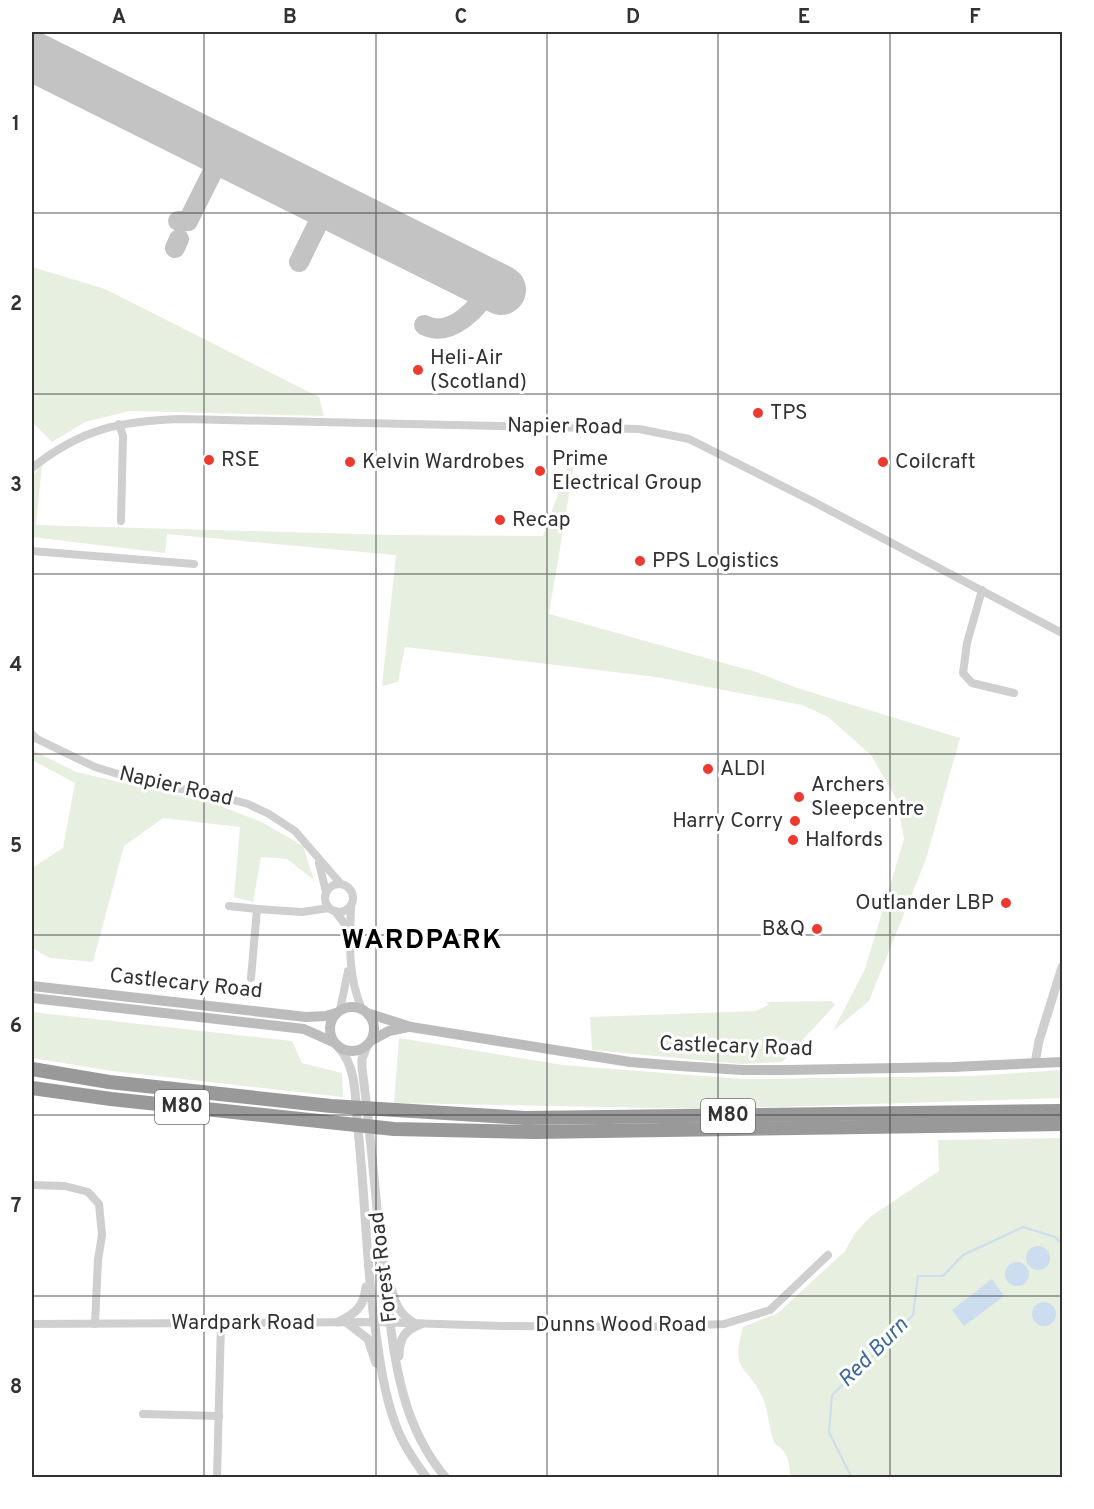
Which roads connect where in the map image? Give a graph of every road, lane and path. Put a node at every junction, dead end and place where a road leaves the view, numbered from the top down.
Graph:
1 (118, 424) junction
2 (32, 468) edge
3 (121, 521) dead end
4 (32, 551) edge
5 (194, 564) dead end
6 (982, 590) junction
7 (1062, 633) edge
8 (1014, 693) dead end
9 (32, 734) edge
10 (313, 850) junction
11 (341, 884) junction
12 (326, 894) junction
13 (351, 905) junction
14 (229, 906) dead end
15 (256, 909) junction
16 (332, 910) junction
17 (302, 912) junction
18 (349, 935) junction
19 (350, 963) junction
20 (1062, 966) edge
21 (251, 978) dead end
22 (32, 986) edge
23 (32, 998) edge
24 (364, 1011) junction
25 (338, 1012) junction
26 (411, 1026) junction
27 (369, 1043) junction
28 (336, 1045) junction
29 (1062, 1062) edge
30 (1035, 1063) junction
31 (32, 1069) edge
32 (32, 1089) edge
33 (1062, 1111) edge
34 (1062, 1124) edge
35 (32, 1185) edge
36 (828, 1255) dead end
37 (368, 1261) junction
38 (383, 1261) junction
39 (388, 1299) junction
40 (342, 1322) junction
41 (375, 1322) junction
42 (221, 1323) junction
43 (390, 1323) junction
44 (32, 1324) edge
45 (95, 1324) junction
46 (417, 1324) junction
47 (379, 1354) junction
48 (400, 1383) junction
49 (384, 1391) junction
50 (143, 1414) dead end
51 (219, 1416) junction
52 (218, 1478) edge
53 (427, 1478) edge
54 (446, 1478) edge

1 - 2 street, Napier Road
1 - 3 street
1 - 6 street, Napier Road
4 - 5 street
6 - 7 street, Napier Road
6 - 8 street
9 - 10 street, Napier Road
10 - 11 street, Napier Road
10 - 12 street, Napier Road
11 - 12 street
11 - 13 street
12 - 16 street
12 - 17 street
13 - 16 street
13 - 18 street
14 - 15 street
15 - 17 street
15 - 21 street
16 - 17 street
16 - 18 street
18 - 19 street
19 - 24 street
19 - 25 street
20 - 30 street
22 - 25 main road, Castlecary Road
23 - 28 main road, Castlecary Road
24 - 25 main road
24 - 26 main road, Castlecary Road
24 - 27 main road
25 - 28 main road
26 - 27 main road, Castlecary Road
26 - 30 main road, Castlecary Road
27 - 28 main road
27 - 38 street, Forest Road
28 - 37 street, Forest Road
29 - 30 main road, Castlecary Road
31 - 33 highway, M80
32 - 34 highway, M80
35 - 45 street
36 - 46 street, Dunns Wood Road
37 - 40 street
37 - 41 street, Forest Road
38 - 39 street, Forest Road
38 - 46 street
39 - 41 street
39 - 43 street, Forest Road
40 - 41 street, Wardpark Road
40 - 42 street, Wardpark Road
40 - 49 street
41 - 43 street, Wardpark Road
41 - 47 street, Forest Road
42 - 45 street, Wardpark Road
42 - 51 street
43 - 46 street, Dunns Wood Road
43 - 47 street
43 - 48 street, Forest Road
44 - 45 street, Wardpark Road
46 - 48 street
47 - 49 street, Forest Road
48 - 54 street, Forest Road
49 - 53 street, Forest Road
50 - 51 street
51 - 52 street

